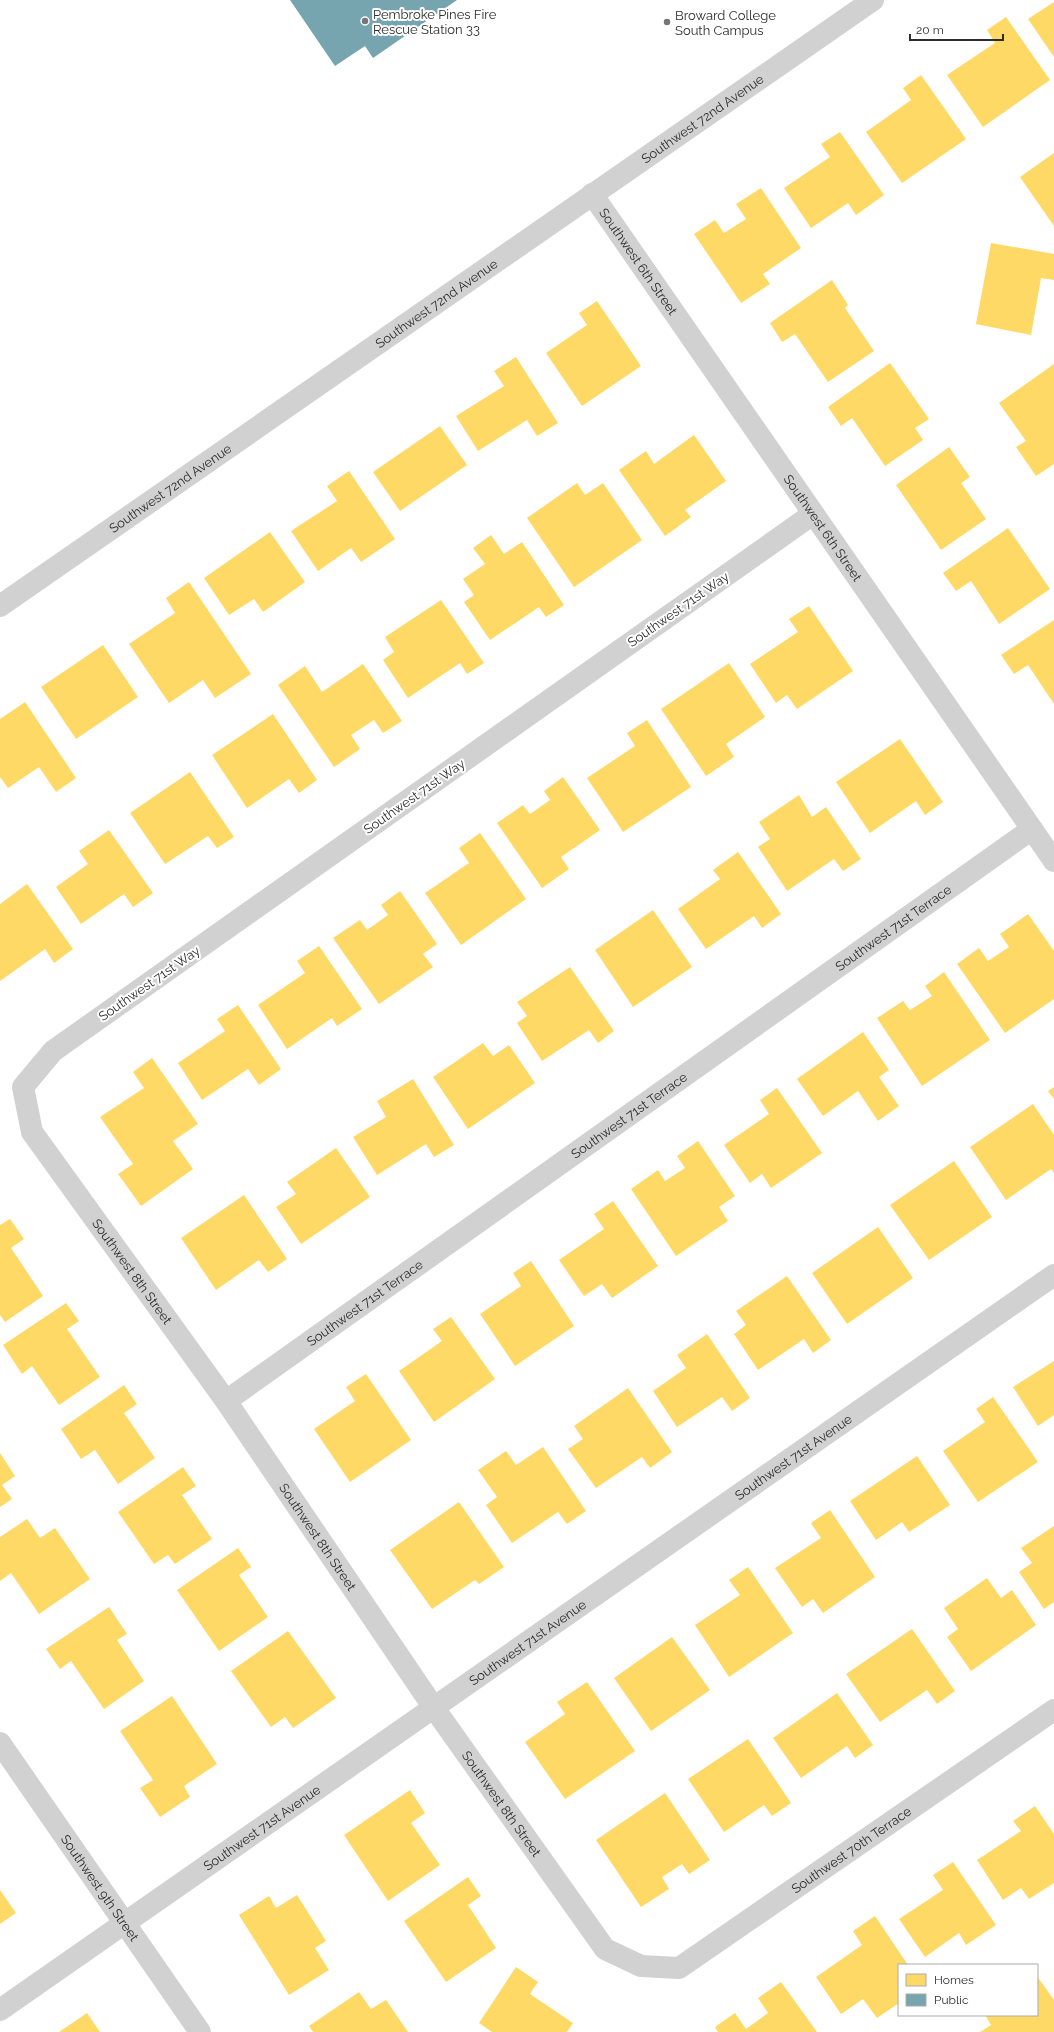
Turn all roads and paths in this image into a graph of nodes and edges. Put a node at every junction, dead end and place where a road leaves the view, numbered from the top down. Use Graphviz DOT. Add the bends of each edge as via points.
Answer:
graph roads {
  1 [pos="873,0"];
  2 [pos="592,194"];
  3 [pos="813,514"];
  4 [pos="0,606"];
  5 [pos="1032,829"];
  6 [pos="1054,861"];
  7 [pos="23,1087"];
  8 [pos="1054,1275"];
  9 [pos="226,1401"];
  10 [pos="434,1708"];
  11 [pos="1054,1710"];
  12 [pos="0,1743"];
  13 [pos="124,1924"];
  14 [pos="641,1966"];
  15 [pos="0,2010"];
  16 [pos="200,2032"];
  1 -- 2 [label="street, Southwest 72nd Avenue"];
  2 -- 3 [label="street, Southwest 6th Street"];
  2 -- 4 [label="street, Southwest 72nd Avenue"];
  3 -- 5 [label="street, Southwest 6th Street"];
  3 -- 7 [label="street, Southwest 71st Way" via="53,1051"];
  5 -- 6 [label="street, Southwest 6th Street"];
  5 -- 9 [label="street, Southwest 71st Terrace"];
  7 -- 9 [label="street, Southwest 8th Street" via="32,1132"];
  8 -- 10 [label="street, Southwest 71st Avenue"];
  9 -- 10 [label="street, Southwest 8th Street"];
  10 -- 13 [label="street, Southwest 71st Avenue"];
  10 -- 14 [label="street, Southwest 8th Street" via="605,1949"];
  11 -- 14 [label="street, Southwest 70th Terrace" via="679,1968"];
  12 -- 13 [label="street, Southwest 9th Street"];
  13 -- 15 [label="street, Southwest 71st Avenue"];
  13 -- 16 [label="street, Southwest 9th Street"];
}
